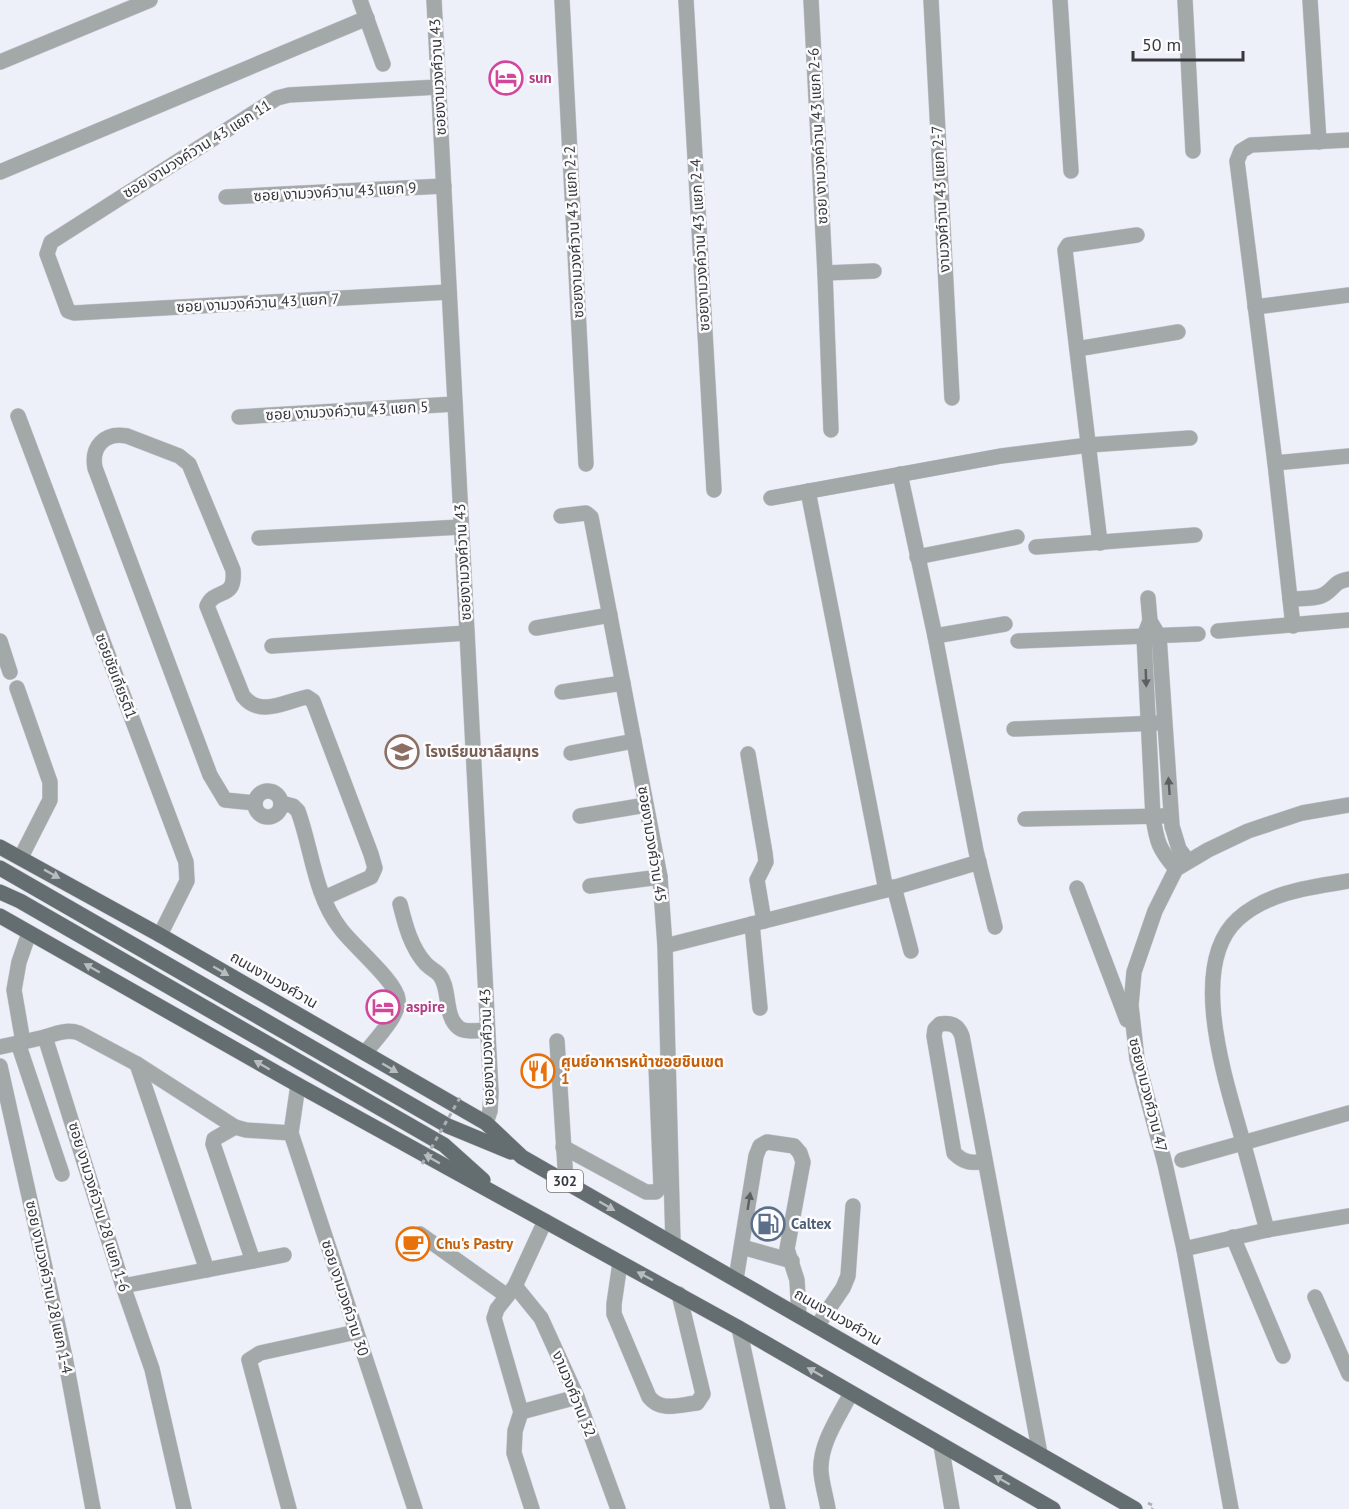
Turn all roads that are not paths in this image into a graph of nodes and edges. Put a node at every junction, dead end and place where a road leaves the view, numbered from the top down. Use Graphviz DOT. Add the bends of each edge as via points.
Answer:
graph roads {
  1 [pos="150,0"];
  2 [pos="360,0"];
  3 [pos="434,0"];
  4 [pos="562,0"];
  5 [pos="686,0"];
  6 [pos="811,0"];
  7 [pos="931,0"];
  8 [pos="1060,0"];
  9 [pos="1185,0"];
  10 [pos="1310,0"];
  11 [pos="367,18"];
  12 [pos="0,62"];
  13 [pos="383,64"];
  14 [pos="439,87"];
  15 [pos="1349,140"];
  16 [pos="1319,142"];
  17 [pos="1193,151"];
  18 [pos="1071,171"];
  19 [pos="0,172"];
  20 [pos="444,186"];
  21 [pos="226,197"];
  22 [pos="1137,235"];
  23 [pos="874,271"];
  24 [pos="825,273"];
  25 [pos="449,292"];
  26 [pos="1349,295"];
  27 [pos="1255,308"];
  28 [pos="68,311"];
  29 [pos="1178,332"];
  30 [pos="1077,349"];
  31 [pos="952,398"];
  32 [pos="455,404"];
  33 [pos="18,416"];
  34 [pos="239,417"];
  35 [pos="831,430"];
  36 [pos="1190,438"];
  37 [pos="1089,446"];
  38 [pos="1349,456"];
  39 [pos="1275,463"];
  40 [pos="586,464"];
  41 [pos="900,474"];
  42 [pos="714,490"];
  43 [pos="808,491"];
  44 [pos="771,498"];
  45 [pos="561,516"];
  46 [pos="461,527"];
  47 [pos="1195,535"];
  48 [pos="1017,537"];
  49 [pos="259,538"];
  50 [pos="1100,543"];
  51 [pos="1036,547"];
  52 [pos="917,557"];
  53 [pos="1349,579"];
  54 [pos="1148,598"];
  55 [pos="1290,599"];
  56 [pos="610,615"];
  57 [pos="1349,620"];
  58 [pos="1005,624"];
  59 [pos="1293,626"];
  60 [pos="536,628"];
  61 [pos="1218,631"];
  62 [pos="467,633"];
  63 [pos="1198,634"];
  64 [pos="935,636"];
  65 [pos="1151,636"];
  66 [pos="1018,641"];
  67 [pos="0,643"];
  68 [pos="272,646"];
  69 [pos="10,672"];
  70 [pos="623,683"];
  71 [pos="17,688"];
  72 [pos="562,692"];
  73 [pos="1164,723"];
  74 [pos="1148,724"];
  75 [pos="1014,729"];
  76 [pos="634,741"];
  77 [pos="572,753"];
  78 [pos="748,754"];
  79 [pos="646,805"];
  80 [pos="1349,805"];
  81 [pos="580,816"];
  82 [pos="1171,816"];
  83 [pos="1153,817"];
  84 [pos="1025,819"];
  85 [pos="0,847"];
  86 [pos="21,857"];
  87 [pos="979,862"];
  88 [pos="1182,865"];
  89 [pos="0,868"];
  90 [pos="660,877"];
  91 [pos="1349,881"];
  92 [pos="590,886"];
  93 [pos="1077,888"];
  94 [pos="890,889"];
  95 [pos="0,892"];
  96 [pos="324,898"];
  97 [pos="400,904"];
  98 [pos="0,916"];
  99 [pos="758,922"];
  100 [pos="995,927"];
  101 [pos="29,933"];
  102 [pos="160,935"];
  103 [pos="665,946"];
  104 [pos="911,951"];
  105 [pos="760,1008"];
  106 [pos="487,1030"];
  107 [pos="1132,1034"];
  108 [pos="45,1037"];
  109 [pos="557,1041"];
  110 [pos="21,1042"];
  111 [pos="0,1047"];
  112 [pos="365,1053"];
  113 [pos="137,1064"];
  114 [pos="656,1065"];
  115 [pos="0,1066"];
  116 [pos="298,1085"];
  117 [pos="1349,1113"];
  118 [pos="486,1123"];
  119 [pos="235,1127"];
  120 [pos="291,1133"];
  121 [pos="1243,1143"];
  122 [pos="563,1147"];
  123 [pos="522,1157"];
  124 [pos="1182,1160"];
  125 [pos="985,1162"];
  126 [pos="62,1174"];
  127 [pos="566,1182"];
  128 [pos="502,1198"];
  129 [pos="853,1206"];
  130 [pos="1349,1216"];
  131 [pos="545,1221"];
  132 [pos="1266,1230"];
  133 [pos="420,1234"];
  134 [pos="1233,1238"];
  135 [pos="673,1243"];
  136 [pos="742,1247"];
  137 [pos="1184,1249"];
  138 [pos="285,1255"];
  139 [pos="253,1261"];
  140 [pos="792,1261"];
  141 [pos="620,1263"];
  142 [pos="207,1270"];
  143 [pos="736,1279"];
  144 [pos="123,1286"];
  145 [pos="511,1291"];
  146 [pos="679,1294"];
  147 [pos="1315,1297"];
  148 [pos="799,1316"];
  149 [pos="817,1326"];
  150 [pos="739,1328"];
  151 [pos="356,1332"];
  152 [pos="1283,1356"];
  153 [pos="1349,1374"];
  154 [pos="851,1393"];
  155 [pos="577,1396"];
  156 [pos="521,1412"];
  157 [pos="941,1445"];
  158 [pos="1040,1454"];
  159 [pos="93,1509"];
  160 [pos="184,1509"];
  161 [pos="290,1509"];
  162 [pos="415,1509"];
  163 [pos="532,1509"];
  164 [pos="618,1509"];
  165 [pos="778,1509"];
  166 [pos="828,1509"];
  167 [pos="952,1509"];
  168 [pos="1053,1509"];
  169 [pos="1135,1509"];
  170 [pos="1231,1509"];
  1 -- 12 [label="street"];
  2 -- 11 [label="street"];
  3 -- 14 [label="street, ซอยงามวงศ์วาน 43"];
  4 -- 40 [label="street, ซอยงามวงศ์วาน 43 แยก 2-2"];
  5 -- 42 [label="street, ซอยงามวงค์วาน 43 แยก 2-4"];
  6 -- 24 [label="street, ซอย งามวงค์วาน 43 แยก 2-6"];
  7 -- 31 [label="street, งามวงศ์วาน 43 แยก 2-7"];
  8 -- 18 [label="street"];
  9 -- 17 [label="street"];
  10 -- 16 [label="street"];
  11 -- 13 [label="street"];
  11 -- 19 [label="street"];
  14 -- 20 [label="street, ซอยงามวงศ์วาน 43"];
  14 -- 28 [label="street, ซอย งามวงค์วาน 43 แยก 11" via="277,98 51,242 47,254"];
  15 -- 16 [label="street"];
  16 -- 27 [label="street" via="1251,146 1241,151 1237,161"];
  20 -- 21 [label="street, ซอย งามวงค์วาน 43 แยก 9"];
  20 -- 25 [label="street, ซอยงามวงศ์วาน 43"];
  22 -- 30 [label="street" via="1066,248"];
  23 -- 24 [label="street"];
  24 -- 35 [label="street, ซอย งามวงค์วาน 43 แยก 2-6"];
  25 -- 28 [label="street, ซอย งามวงค์วาน 43 แยก 7"];
  25 -- 32 [label="street, ซอยงามวงศ์วาน 43"];
  26 -- 27 [label="street"];
  27 -- 39 [label="street"];
  29 -- 30 [label="street"];
  30 -- 37 [label="street"];
  32 -- 34 [label="street, ซอย งามวงค์วาน 43 แยก 5"];
  32 -- 46 [label="street, ซอยงามวงศ์วาน 43"];
  33 -- 102 [label="street, ซอยชัยเกียรติ1" via="186,862 188,881"];
  36 -- 37 [label="street"];
  37 -- 41 [label="street" via="1001,456"];
  37 -- 50 [label="street"];
  38 -- 39 [label="street"];
  39 -- 55 [label="street"];
  41 -- 43 [label="street"];
  41 -- 52 [label="street"];
  43 -- 44 [label="street"];
  43 -- 94 [label="street"];
  45 -- 56 [label="street, ซอยงามวงศ์วาน 45" via="586,513 591,517"];
  46 -- 49 [label="street"];
  46 -- 62 [label="street, ซอยงามวงศ์วาน 43"];
  47 -- 50 [label="street"];
  48 -- 52 [label="street"];
  50 -- 51 [label="street"];
  52 -- 64 [label="street"];
  53 -- 55 [label="street" via="1320,596"];
  54 -- 65 [label="street"];
  55 -- 59 [label="street"];
  56 -- 60 [label="street"];
  56 -- 70 [label="street, ซอยงามวงศ์วาน 45"];
  57 -- 59 [label="street"];
  58 -- 64 [label="street"];
  59 -- 61 [label="street"];
  62 -- 68 [label="street"];
  62 -- 106 [label="street, ซอยงามวงศ์วาน 43"];
  63 -- 65 [label="street"];
  64 -- 87 [label="street"];
  65 -- 66 [label="street"];
  65 -- 73 [label="street"];
  65 -- 74 [label="street, one-way"];
  67 -- 69 [label="street"];
  70 -- 72 [label="street"];
  70 -- 76 [label="street, ซอยงามวงศ์วาน 45"];
  71 -- 86 [label="street" via="50,782 50,800"];
  73 -- 74 [label="street"];
  82 -- 73 [label="street, one-way"];
  74 -- 75 [label="street"];
  74 -- 83 [label="street"];
  76 -- 77 [label="street"];
  76 -- 79 [label="street, ซอยงามวงศ์วาน 45"];
  78 -- 99 [label="street" via="766,862 757,880"];
  79 -- 81 [label="street"];
  79 -- 90 [label="street, ซอยงามวงศ์วาน 45"];
  80 -- 88 [label="street" via="1302,813 1248,831"];
  82 -- 83 [label="street"];
  82 -- 88 [label="street"];
  83 -- 84 [label="street"];
  83 -- 88 [label="street" via="1161,852"];
  85 -- 86 [label="main road, ถนนงามวงศ์วาน / 302"];
  86 -- 102 [label="main road, ถนนงามวงศ์วาน / 302, one-way"];
  87 -- 94 [label="street"];
  87 -- 100 [label="street"];
  88 -- 107 [label="street, ซอยงามวงศ์วาน 47" via="1155,911 1134,972"];
  89 -- 123 [label="main road, ถนนงามวงศ์วาน / 302" via="448,1126"];
  90 -- 92 [label="street"];
  90 -- 103 [label="street, ซอยงามวงศ์วาน 45"];
  91 -- 121 [label="street" via="1300,889 1260,903 1237,920 1219,946 1213,1016 1224,1078"];
  93 -- 107 [label="street"];
  94 -- 99 [label="street"];
  94 -- 104 [label="street"];
  95 -- 128 [label="main road" via="444,1145"];
  96 -- 96 [label="street" via="371,878 375,868 313,701 307,697 263,708 252,705 243,696 207,606 233,586 233,570 189,464 179,456 123,435 103,440 94,454 94,468 210,775 229,802 255,803 258,812 269,817 278,813 281,803 298,811"];
  96 -- 112 [label="street" via="339,928 397,994 398,1008"];
  97 -- 106 [label="street" via="415,947 444,984 452,1019 466,1030"];
  98 -- 101 [label="main road"];
  99 -- 103 [label="street"];
  99 -- 105 [label="street"];
  101 -- 110 [label="street" via="14,990"];
  116 -- 101 [label="main road, one-way"];
  102 -- 112 [label="main road, ถนนงามวงศ์วาน / 302, one-way"];
  103 -- 135 [label="street, ซอยงามวงศ์วาน 45"];
  106 -- 118 [label="street, ซอยงามวงศ์วาน 43" via="490,1111"];
  107 -- 137 [label="street, ซอยงามวงศ์วาน 47"];
  108 -- 110 [label="street"];
  108 -- 113 [label="street" via="70,1030"];
  108 -- 144 [label="street, ซอย งามวงค์วาน 28 แยก 1-6"];
  109 -- 122 [label="street"];
  110 -- 111 [label="street"];
  110 -- 126 [label="street"];
  112 -- 118 [label="main road, ถนนงามวงศ์วาน / 302, one-way"];
  113 -- 119 [label="street"];
  113 -- 142 [label="street"];
  114 -- 122 [label="street" via="661,1186 656,1192 646,1192"];
  115 -- 159 [label="street, ซอย งามวงค์วาน 28 แยก 1-4" via="65,1357"];
  116 -- 120 [label="street, ซอย งามวงค์วาน 30"];
  128 -- 116 [label="main road, one-way"];
  117 -- 121 [label="street"];
  118 -- 123 [label="main road, ถนนงามวงศ์วาน / 302"];
  119 -- 120 [label="street"];
  119 -- 139 [label="street" via="214,1139 213,1144"];
  120 -- 151 [label="street, ซอย งามวงค์วาน 30"];
  121 -- 124 [label="street"];
  121 -- 132 [label="street"];
  122 -- 127 [label="street"];
  123 -- 127 [label="main road, ถนนงามวงศ์วาน / 302"];
  125 -- 125 [label="street" via="962,1036 953,1024 940,1024 934,1036 954,1153 961,1161"];
  125 -- 158 [label="street"];
  127 -- 135 [label="main road, ถนนงามวงศ์วาน / 302, one-way"];
  128 -- 131 [label="main road"];
  129 -- 149 [label="street" via="848,1276"];
  130 -- 132 [label="street"];
  131 -- 141 [label="main road"];
  131 -- 145 [label="street"];
  132 -- 134 [label="street"];
  133 -- 145 [label="street, งามวงศ์วาน 32"];
  134 -- 137 [label="street"];
  134 -- 152 [label="street"];
  135 -- 143 [label="main road, ถนนงามวงศ์วาน / 302"];
  136 -- 140 [label="street"];
  136 -- 140 [label="street, one-way" via="760,1146 767,1142 794,1146 803,1162 787,1249"];
  136 -- 143 [label="street"];
  137 -- 170 [label="street, ซอยงามวงศ์วาน 47"];
  138 -- 139 [label="street"];
  139 -- 142 [label="street"];
  140 -- 148 [label="street"];
  146 -- 141 [label="main road, one-way"];
  141 -- 146 [label="street" via="614,1314 649,1397 660,1407 697,1403 703,1394"];
  142 -- 144 [label="street"];
  143 -- 148 [label="main road, ถนนงามวงศ์วาน / 302"];
  144 -- 160 [label="street, ซอย งามวงค์วาน 28 แยก 1-6" via="152,1369"];
  145 -- 155 [label="street, งามวงศ์วาน 32" via="541,1318"];
  145 -- 156 [label="street" via="494,1318"];
  146 -- 150 [label="main road"];
  147 -- 153 [label="street"];
  148 -- 149 [label="main road, ถนนงามวงศ์วาน / 302"];
  149 -- 158 [label="main road, ถนนงามวงศ์วาน / 302"];
  154 -- 150 [label="main road, one-way"];
  150 -- 165 [label="street"];
  151 -- 161 [label="street" via="260,1353 249,1359"];
  151 -- 162 [label="street, ซอย งามวงค์วาน 30"];
  154 -- 157 [label="main road"];
  154 -- 166 [label="street" via="821,1459"];
  155 -- 156 [label="street"];
  155 -- 164 [label="street, งามวงศ์วาน 32"];
  156 -- 163 [label="street" via="513,1453"];
  157 -- 167 [label="street"];
  168 -- 157 [label="main road, one-way"];
  158 -- 169 [label="main road, ถนนงามวงศ์วาน / 302"];
}
